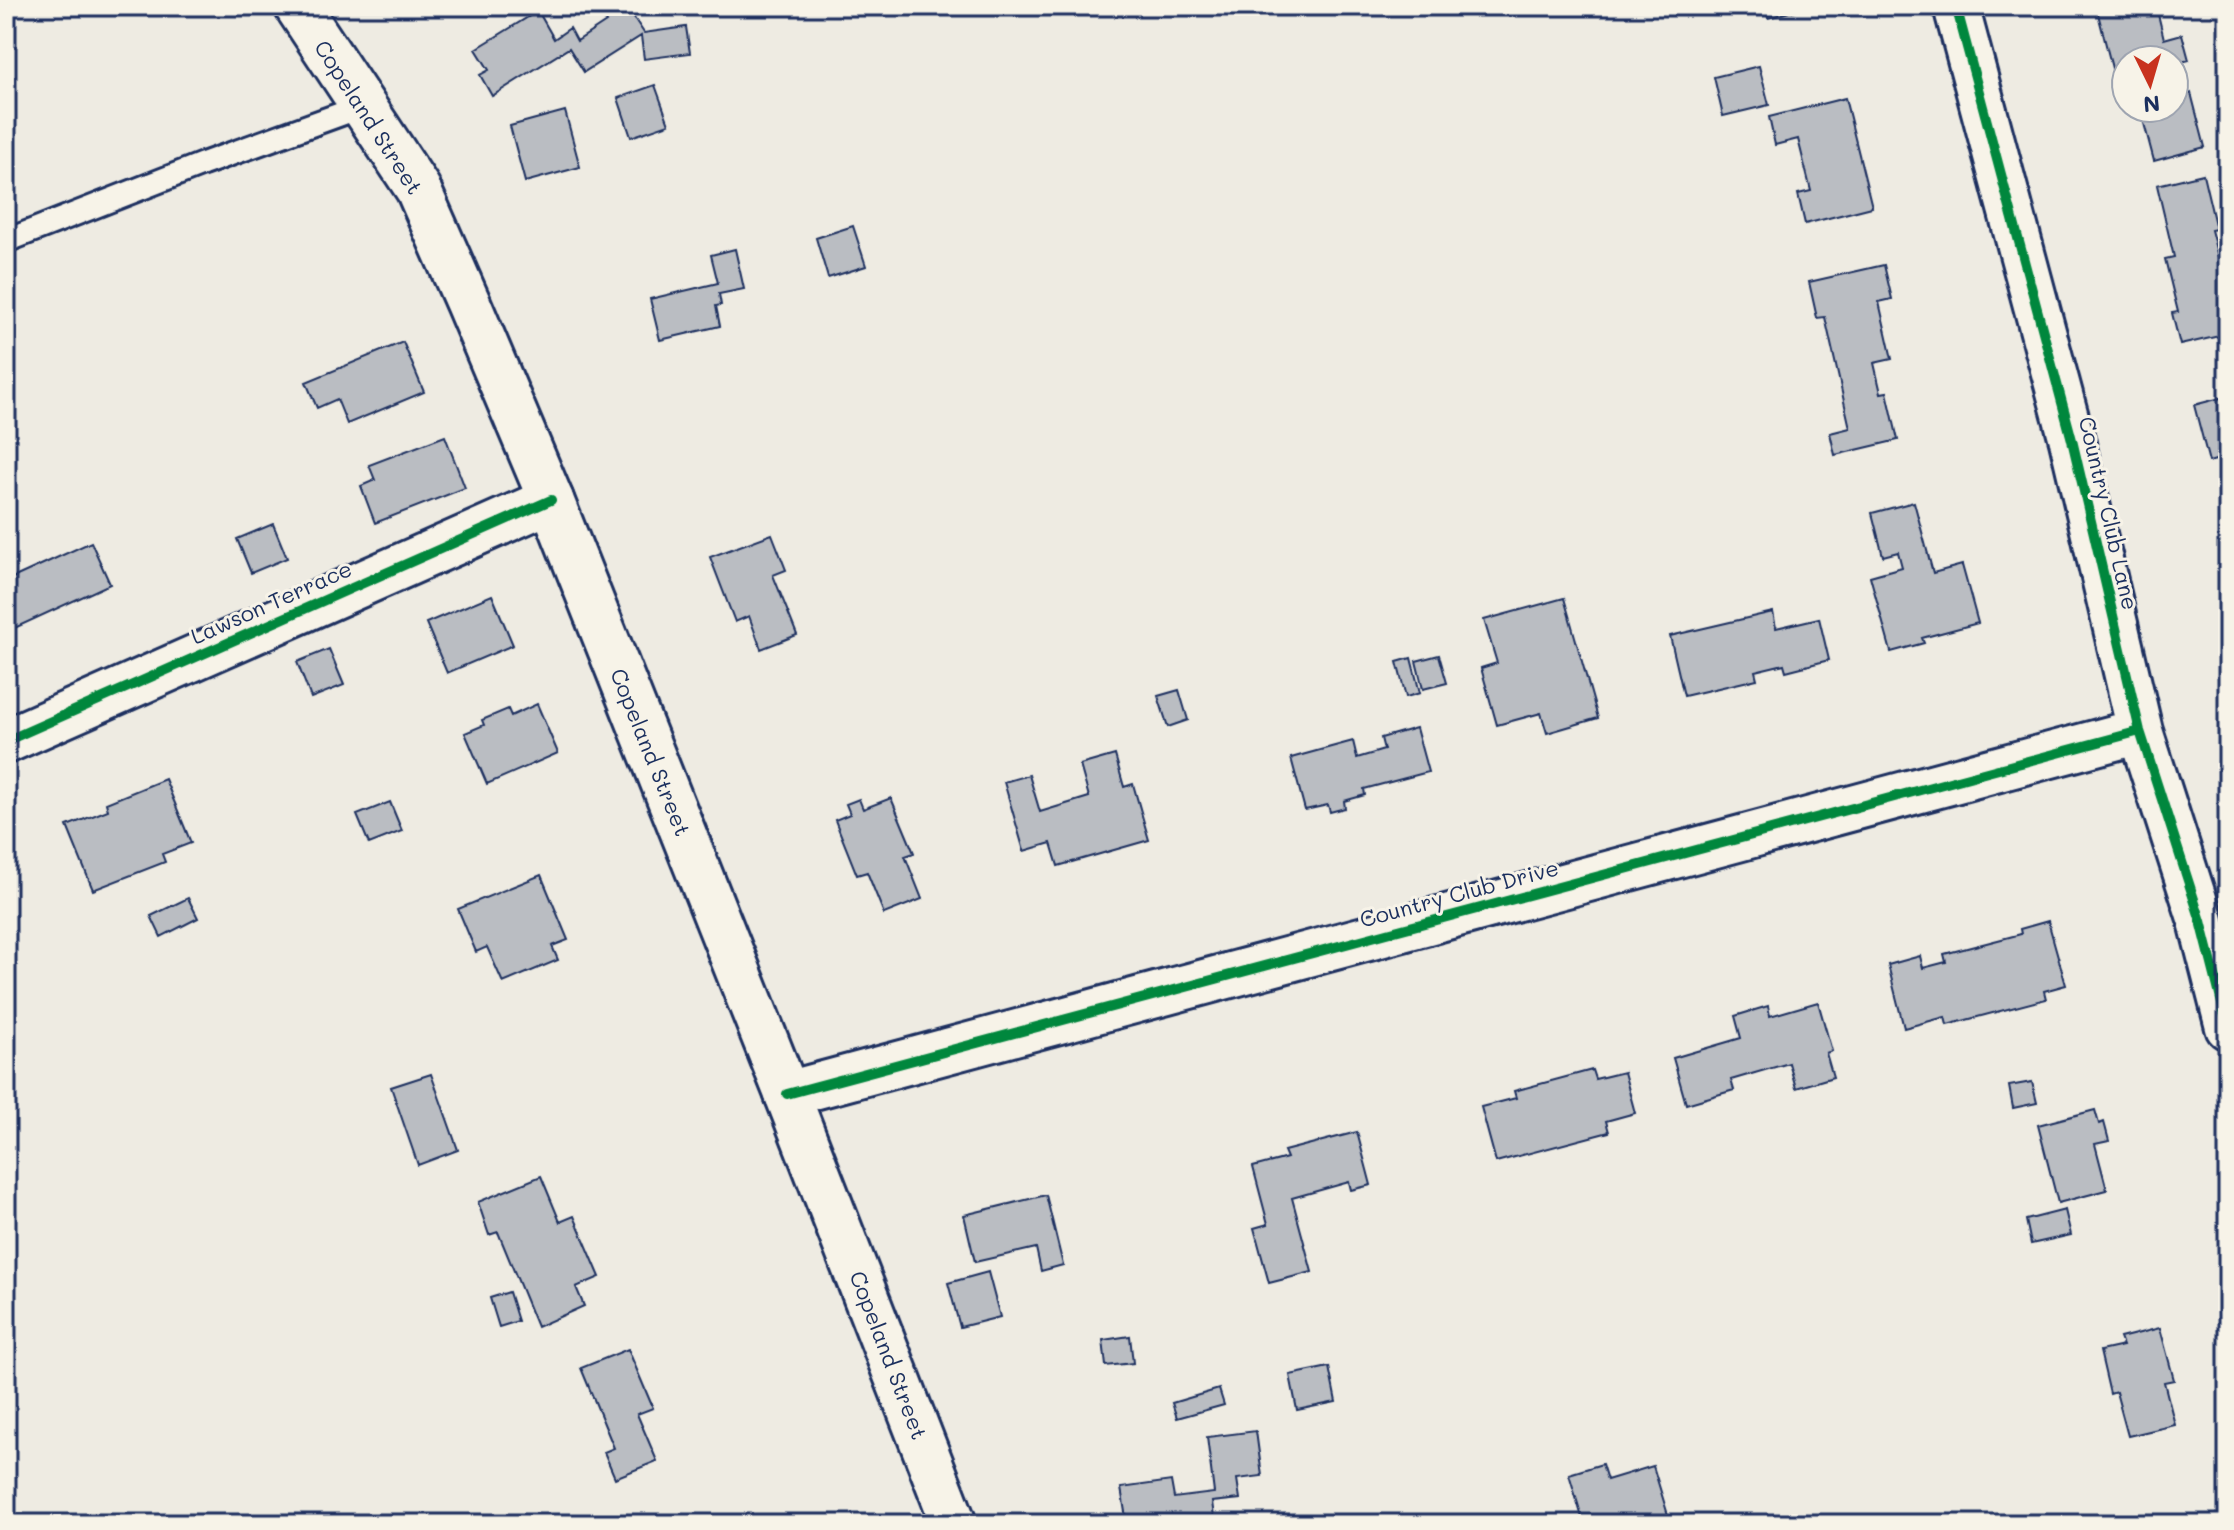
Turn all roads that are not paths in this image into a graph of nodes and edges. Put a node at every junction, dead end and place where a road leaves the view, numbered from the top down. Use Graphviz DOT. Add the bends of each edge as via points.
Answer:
graph roads {
  1 [pos="297,6"];
  2 [pos="1956,6"];
  3 [pos="363,106"];
  4 [pos="6,241"];
  5 [pos="551,500"];
  6 [pos="2140,731"];
  7 [pos="6,741"];
  8 [pos="2228,1027"];
  9 [pos="787,1094"];
  10 [pos="954,1524"];
  1 -- 3 [label="street, Copeland Street"];
  2 -- 6 [label="street, Country Club Lane" via="2072,440"];
  3 -- 4 [label="lane"];
  3 -- 5 [label="street, Copeland Street" via="418,189"];
  5 -- 7 [label="street, Lawson Terrace"];
  5 -- 9 [label="street, Copeland Street"];
  6 -- 8 [label="street, Country Club Lane" via="2201,921"];
  6 -- 9 [label="street, Country Club Drive"];
  9 -- 10 [label="street, Copeland Street"];
}
